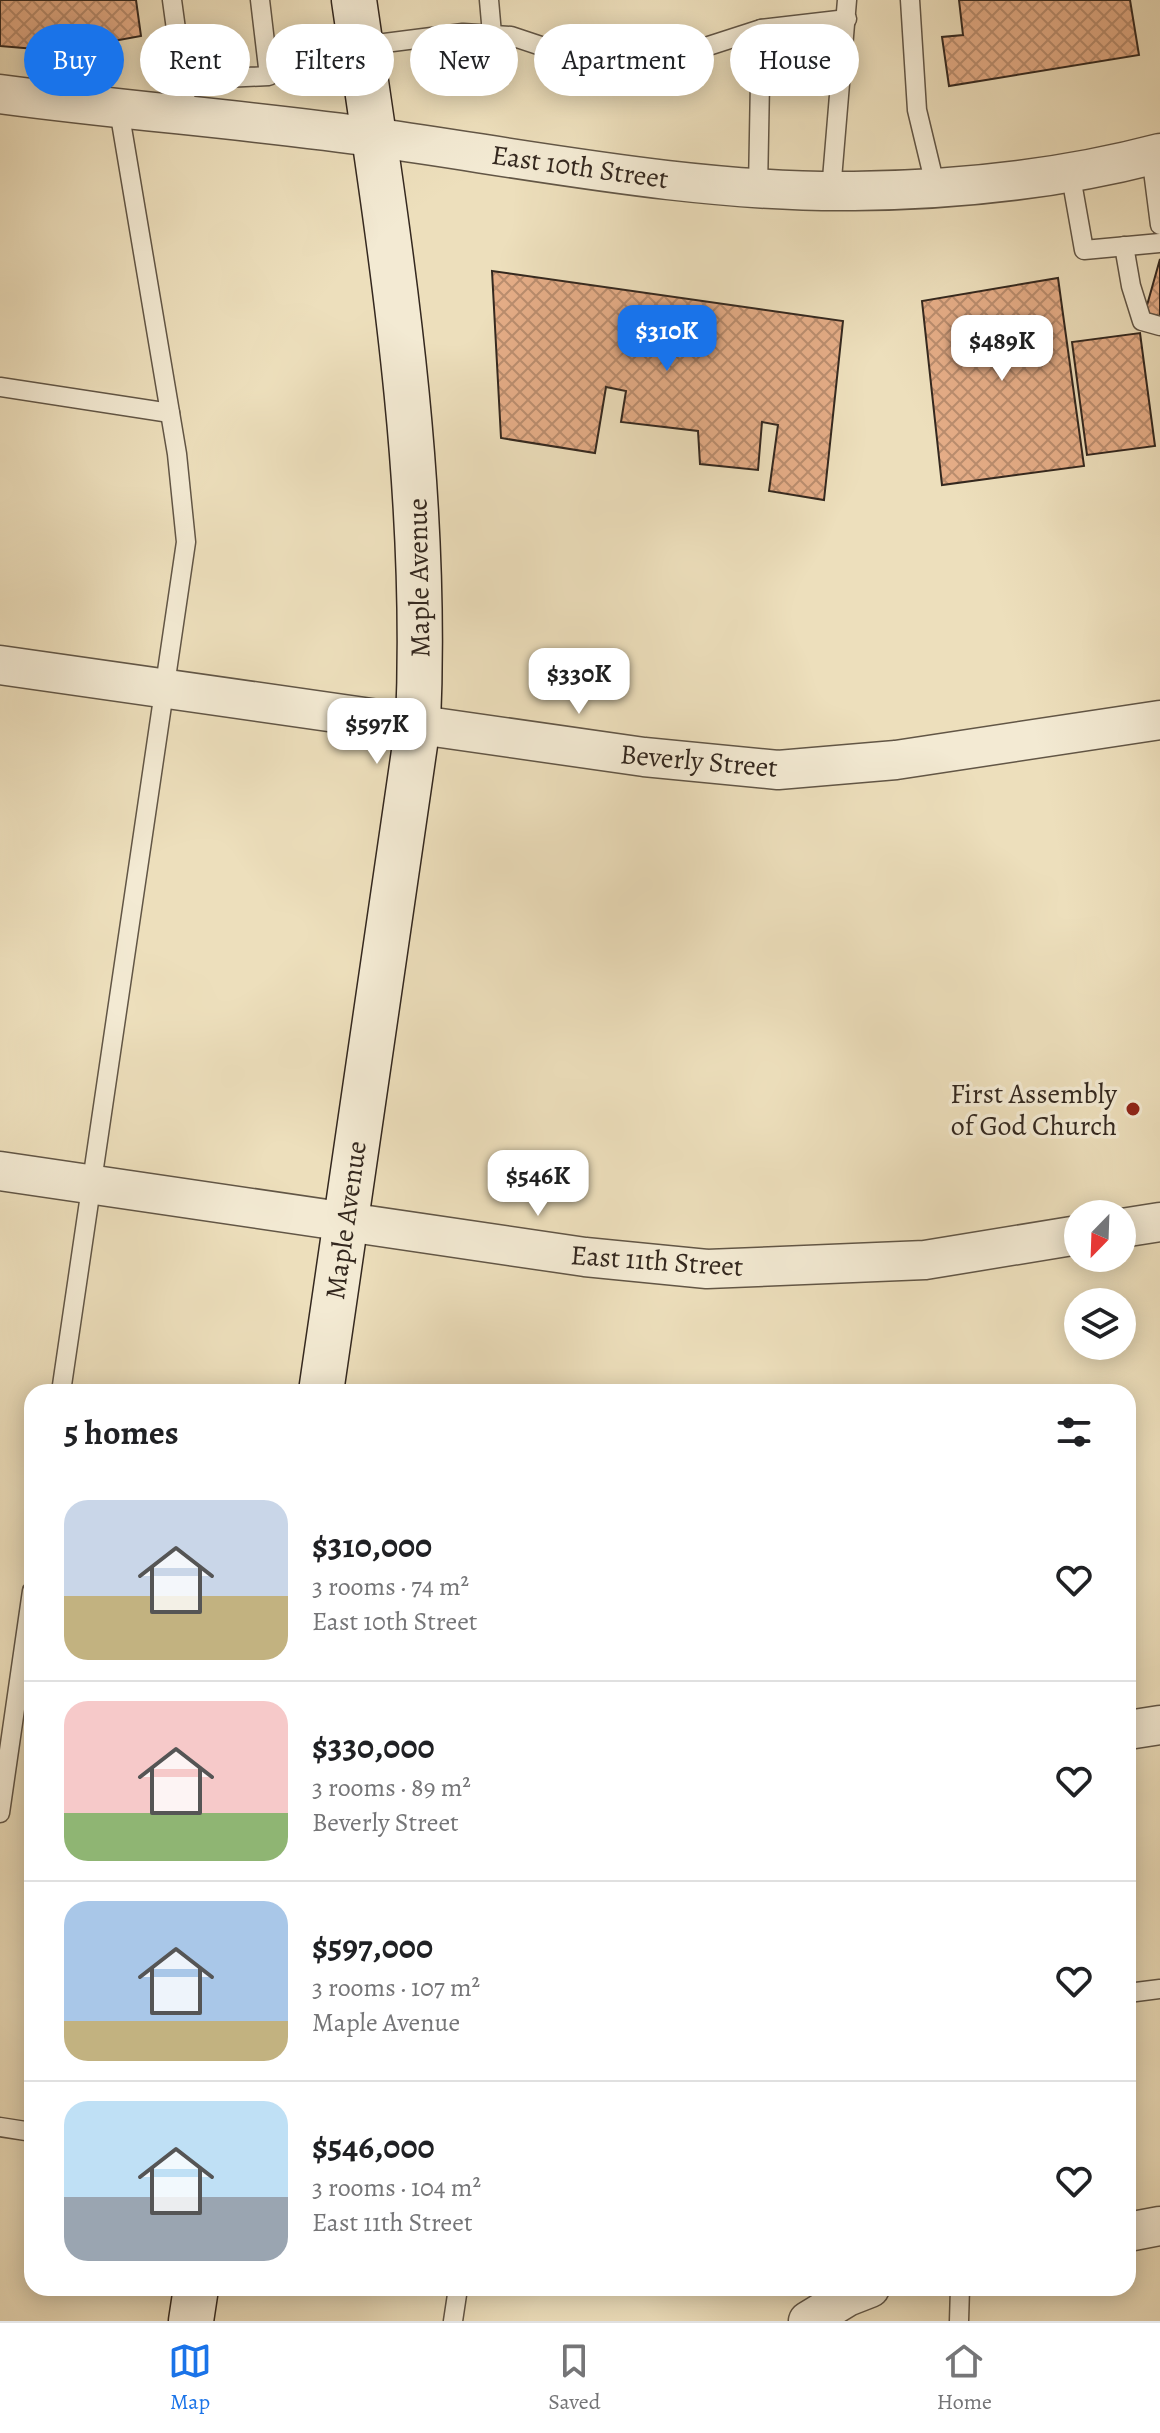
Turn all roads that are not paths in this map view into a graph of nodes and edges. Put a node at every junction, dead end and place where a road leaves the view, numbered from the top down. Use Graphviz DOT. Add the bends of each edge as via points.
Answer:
graph roads {
  1 [pos="172,0"];
  2 [pos="260,0"];
  3 [pos="354,0"];
  4 [pos="489,0"];
  5 [pos="910,0"];
  6 [pos="847,9"];
  7 [pos="175,24"];
  8 [pos="358,24"];
  9 [pos="491,24"];
  10 [pos="782,24"];
  11 [pos="518,38"];
  12 [pos="730,39"];
  13 [pos="250,77"];
  14 [pos="0,94"];
  15 [pos="185,96"];
  16 [pos="368,96"];
  17 [pos="760,96"];
  18 [pos="119,110"];
  19 [pos="188,117"];
  20 [pos="374,138"];
  21 [pos="1155,154"];
  22 [pos="1070,171"];
  23 [pos="758,188"];
  24 [pos="936,189"];
  25 [pos="831,191"];
  26 [pos="1160,225"];
  27 [pos="1160,243"];
  28 [pos="1124,246"];
  29 [pos="1131,286"];
  30 [pos="1152,288"];
  31 [pos="1160,326"];
  32 [pos="0,387"];
  33 [pos="170,413"];
  34 [pos="0,665"];
  35 [pos="165,689"];
  36 [pos="1160,720"];
  37 [pos="418,724"];
  38 [pos="0,1171"];
  39 [pos="91,1185"];
  40 [pos="344,1221"];
  41 [pos="1160,1222"];
  42 [pos="1136,1226"];
  43 [pos="1064,1237"];
  44 [pos="62,1384"];
  45 [pos="322,1384"];
  46 [pos="24,1646"];
  47 [pos="1160,1725"];
  48 [pos="1136,1729"];
  49 [pos="0,1813"];
  50 [pos="1160,1989"];
  51 [pos="1136,1992"];
  52 [pos="0,2127"];
  53 [pos="24,2131"];
  54 [pos="1160,2226"];
  55 [pos="1136,2230"];
  56 [pos="195,2296"];
  57 [pos="457,2296"];
  58 [pos="850,2296"];
  59 [pos="960,2296"];
  60 [pos="191,2321"];
  61 [pos="453,2321"];
  62 [pos="808,2321"];
  63 [pos="959,2321"];
  1 -- 7 [label="lane"];
  2 -- 13 [label="lane" via="269,76"];
  3 -- 8 [label="street, Maple Avenue"];
  4 -- 9 [label="lane"];
  5 -- 24 [label="lane" via="917,110"];
  6 -- 10 [label="lane"];
  6 -- 25 [label="lane"];
  11 -- 12 [label="lane" via="574,57 696,50"];
  14 -- 18 [label="street, East 10th Street"];
  15 -- 19 [label="lane"];
  16 -- 20 [label="street, Maple Avenue"];
  17 -- 23 [label="lane"];
  18 -- 19 [label="street, East 10th Street"];
  18 -- 33 [label="lane"];
  19 -- 20 [label="street, East 10th Street"];
  20 -- 23 [label="street, East 10th Street"];
  20 -- 37 [label="street, Maple Avenue" via="408,393 419,531"];
  21 -- 22 [label="street, East 10th Street"];
  21 -- 26 [label="lane"];
  22 -- 24 [label="street, East 10th Street"];
  22 -- 28 [label="lane" via="1084,250"];
  23 -- 25 [label="street, East 10th Street"];
  24 -- 25 [label="street, East 10th Street"];
  27 -- 28 [label="lane"];
  28 -- 29 [label="lane"];
  29 -- 30 [label="lane"];
  29 -- 31 [label="lane" via="1142,321"];
  32 -- 33 [label="lane"];
  33 -- 35 [label="lane" via="186,542"];
  34 -- 35 [label="street, Beverly Street"];
  35 -- 37 [label="street, Beverly Street"];
  35 -- 39 [label="lane"];
  36 -- 37 [label="street, Beverly Street" via="896,760 778,770 644,757"];
  37 -- 40 [label="street, Maple Avenue"];
  38 -- 39 [label="street, East 11th Street"];
  39 -- 40 [label="street, East 11th Street"];
  39 -- 44 [label="lane"];
  40 -- 43 [label="street, East 11th Street" via="585,1257 707,1269 925,1260"];
  40 -- 45 [label="street, Maple Avenue"];
  41 -- 42 [label="street"];
  46 -- 49 [label="lane"];
  47 -- 48 [label="street"];
  50 -- 51 [label="lane"];
  52 -- 53 [label="lane"];
  54 -- 55 [label="street"];
  56 -- 60 [label="street"];
  57 -- 61 [label="lane"];
  58 -- 62 [label="street"];
  59 -- 63 [label="lane"];
}
